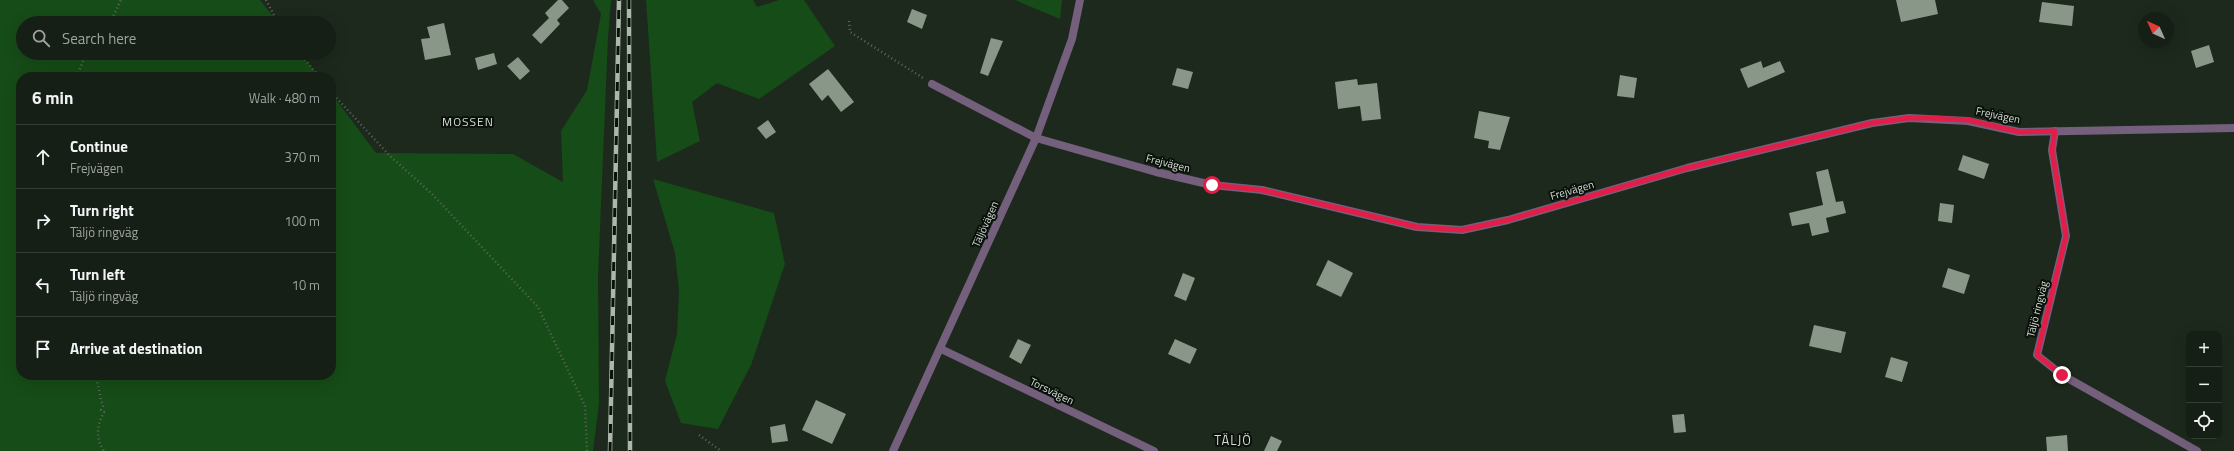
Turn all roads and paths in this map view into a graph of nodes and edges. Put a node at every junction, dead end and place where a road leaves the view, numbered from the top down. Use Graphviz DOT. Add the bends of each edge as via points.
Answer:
graph roads {
  1 [pos="121,0"];
  2 [pos="266,0"];
  3 [pos="1080,0"];
  4 [pos="113,16"];
  5 [pos="274,16"];
  6 [pos="848,21"];
  7 [pos="84,60"];
  8 [pos="306,60"];
  9 [pos="78,72"];
  10 [pos="315,72"];
  11 [pos="932,84"];
  12 [pos="336,97"];
  13 [pos="2234,128"];
  14 [pos="2055,131"];
  15 [pos="1036,138"];
  16 [pos="941,349"];
  17 [pos="96,380"];
  18 [pos="699,434"];
  19 [pos="104,451"];
  20 [pos="587,451"];
  21 [pos="722,451"];
  22 [pos="893,451"];
  23 [pos="1154,451"];
  24 [pos="2198,451"];
  1 -- 4 [label="path"];
  2 -- 5 [label="path"];
  3 -- 15 [label="street, Täljövägen" via="1072,39"];
  6 -- 11 [label="path" via="850,32"];
  7 -- 9 [label="path"];
  8 -- 10 [label="path"];
  11 -- 15 [label="street, Frejvägen"];
  12 -- 20 [label="path" via="390,156 431,193 538,307 585,406"];
  13 -- 14 [label="street, Frejvägen"];
  14 -- 15 [label="street, Frejvägen" via="2019,132 1968,120 1928,118 1872,123 1687,168 1508,220 1462,230 1417,227 1262,190 1212,185"];
  14 -- 24 [label="street, Täljö ringväg" via="2052,150 2066,236 2037,355 2062,375"];
  15 -- 16 [label="street, Täljövägen"];
  16 -- 22 [label="street, Täljövägen"];
  16 -- 23 [label="street, Torsvägen"];
  17 -- 19 [label="path" via="103,406 101,410 104,412 99,419 98,439"];
  18 -- 21 [label="path"];
}
